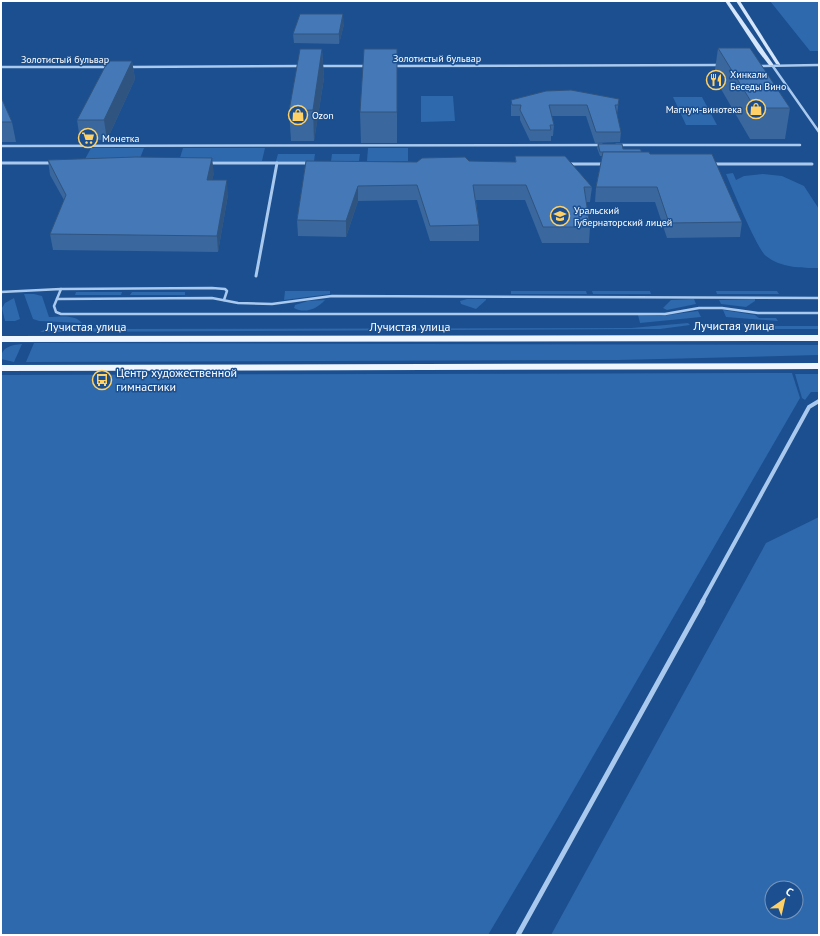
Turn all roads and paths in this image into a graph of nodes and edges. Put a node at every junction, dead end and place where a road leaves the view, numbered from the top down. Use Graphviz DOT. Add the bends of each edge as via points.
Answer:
graph roads {
  1 [pos="727,1"];
  2 [pos="738,1"];
  3 [pos="706,65"];
  4 [pos="722,65"];
  5 [pos="755,65"];
  6 [pos="772,65"];
  7 [pos="779,65"];
  8 [pos="819,65"];
  9 [pos="128,66"];
  10 [pos="302,66"];
  11 [pos="317,66"];
  12 [pos="373,66"];
  13 [pos="388,66"];
  14 [pos="727,66"];
  15 [pos="1,67"];
  16 [pos="112,67"];
  17 [pos="781,76"];
  18 [pos="819,132"];
  19 [pos="800,145"];
  20 [pos="1,146"];
  21 [pos="1,163"];
  22 [pos="56,163"];
  23 [pos="206,163"];
  24 [pos="277,163"];
  25 [pos="317,163"];
  26 [pos="564,164"];
  27 [pos="612,164"];
  28 [pos="708,164"];
  29 [pos="812,164"];
  30 [pos="256,276"];
  31 [pos="61,289"];
  32 [pos="1,292"];
  33 [pos="819,298"];
  34 [pos="58,299"];
  35 [pos="224,300"];
  36 [pos="819,313"];
  37 [pos="819,338"];
  38 [pos="1,339"];
  39 [pos="819,366"];
  40 [pos="1,368"];
  41 [pos="819,401"];
  42 [pos="518,935"];
  1 -- 6 [label="street"];
  2 -- 7 [label="street"];
  3 -- 4 [label="street, Золотистый бульвар"];
  3 -- 13 [label="street, Золотистый бульвар"];
  3 -- 14 [label="street, Золотистый бульвар"];
  5 -- 6 [label="street"];
  6 -- 7 [label="street"];
  6 -- 17 [label="street"];
  7 -- 8 [label="street"];
  7 -- 17 [label="street"];
  9 -- 10 [label="street"];
  11 -- 12 [label="street"];
  15 -- 16 [label="street, Золотистый бульвар"];
  17 -- 18 [label="street"];
  19 -- 20 [label="street"];
  21 -- 22 [label="street"];
  23 -- 24 [label="street"];
  24 -- 25 [label="street"];
  24 -- 30 [label="street"];
  26 -- 27 [label="street"];
  28 -- 29 [label="street"];
  31 -- 32 [label="lane"];
  31 -- 34 [label="lane"];
  31 -- 35 [label="lane" via="212,288 227,291"];
  33 -- 35 [label="lane" via="332,296 272,304"];
  34 -- 35 [label="lane"];
  34 -- 36 [label="lane" via="54,306 56,312 61,314 665,314 699,308 758,313"];
  37 -- 38 [label="main road, Лучистая улица"];
  39 -- 40 [label="main road"];
  41 -- 42 [label="street" via="809,407"];
}
